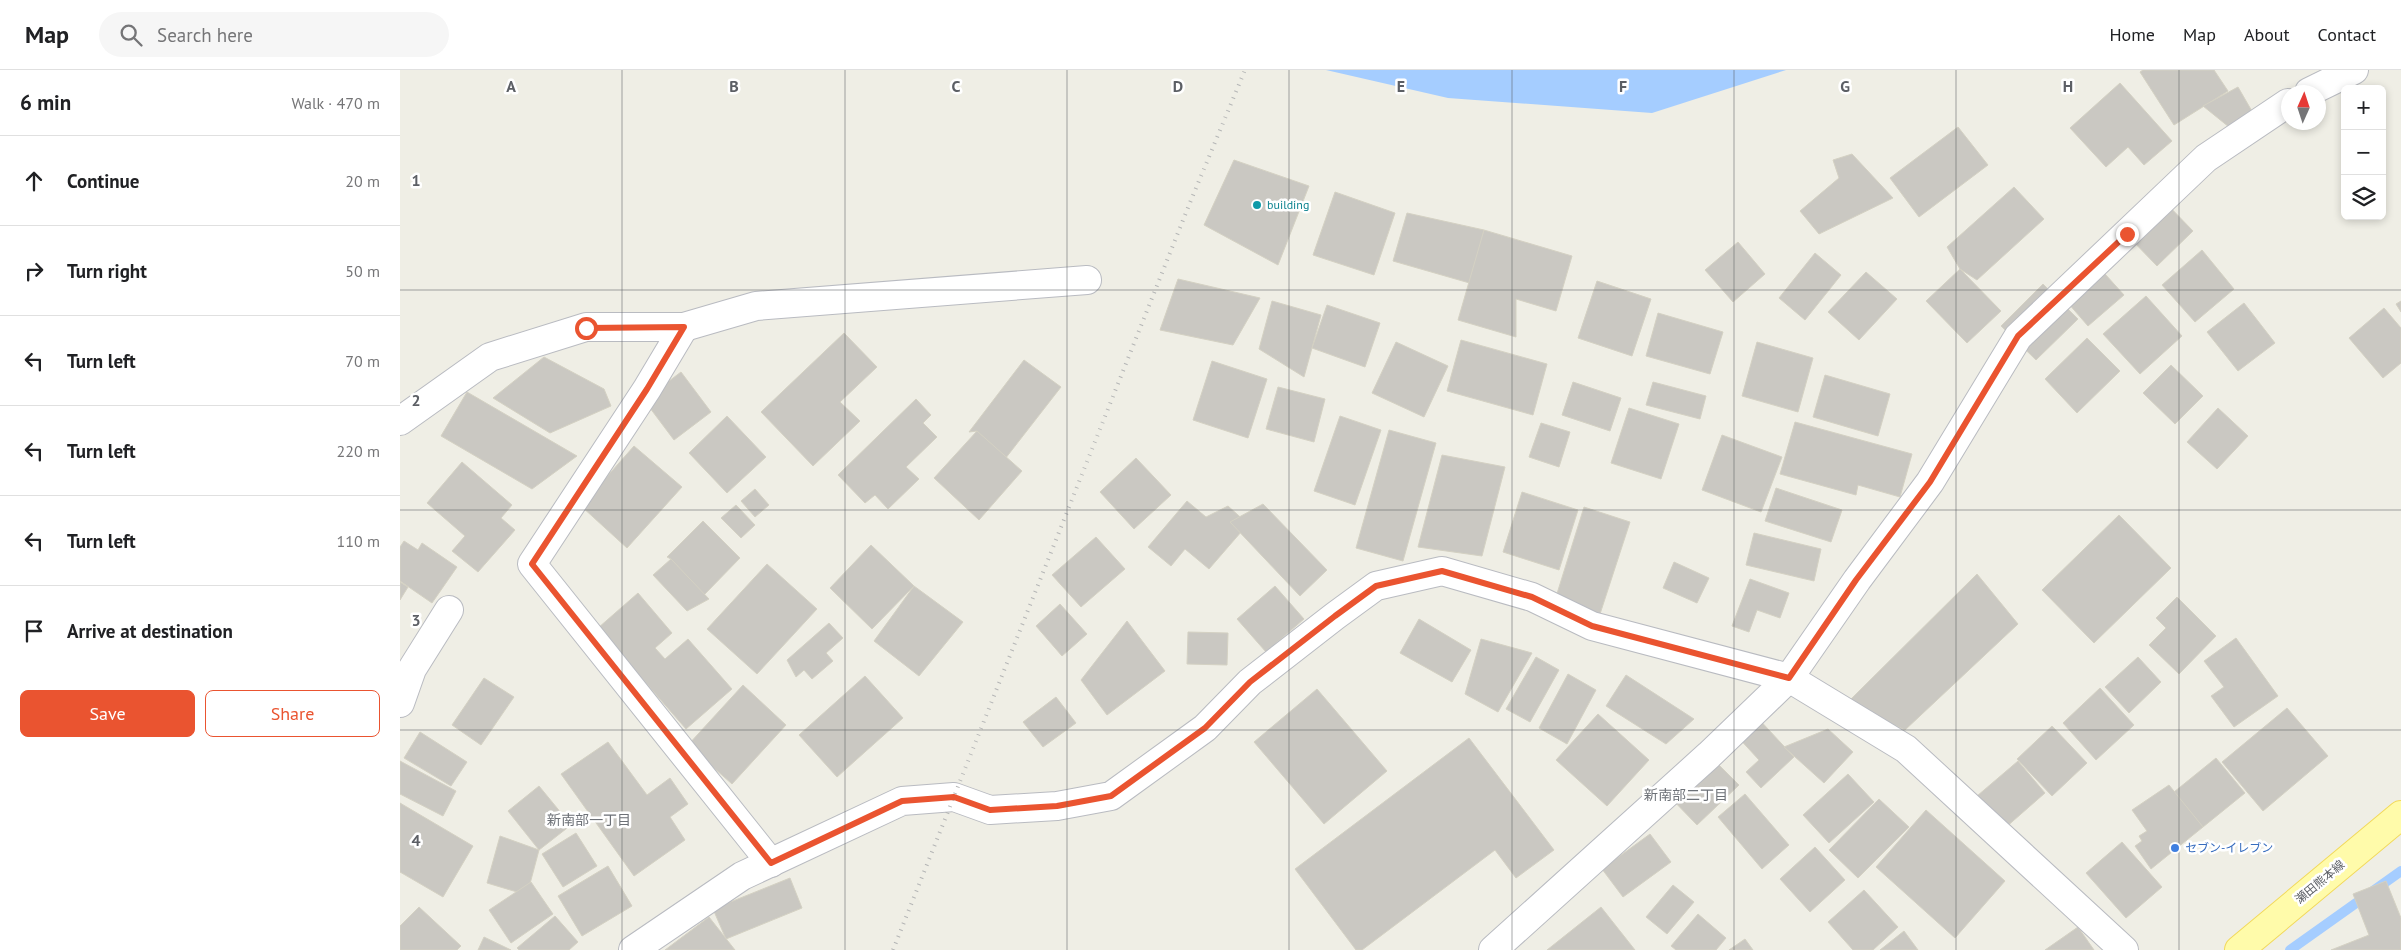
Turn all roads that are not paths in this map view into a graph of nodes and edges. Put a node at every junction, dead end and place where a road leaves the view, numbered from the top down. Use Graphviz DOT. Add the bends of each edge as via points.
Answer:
graph roads {
  1 [pos="2354,70"];
  2 [pos="2323,85"];
  3 [pos="2281,108"];
  4 [pos="1087,280"];
  5 [pos="684,327"];
  6 [pos="400,421"];
  7 [pos="449,610"];
  8 [pos="1789,678"];
  9 [pos="400,703"];
  10 [pos="2401,815"];
  11 [pos="771,863"];
  12 [pos="633,950"];
  13 [pos="1493,950"];
  14 [pos="2124,950"];
  15 [pos="2239,950"];
  1 -- 2 [label="street"];
  3 -- 8 [label="street" via="2206,158 2018,336 1930,482 1856,580"];
  4 -- 5 [label="street" via="756,306"];
  5 -- 6 [label="street" via="586,328 490,357"];
  5 -- 11 [label="street" via="532,564"];
  7 -- 9 [label="street" via="412,669"];
  8 -- 11 [label="street" via="1592,626 1532,597 1442,571 1376,586 1250,682 1205,728 1111,796 1057,806 990,810 954,797 902,801"];
  8 -- 13 [label="street" via="1709,756"];
  8 -- 14 [label="street" via="1906,749"];
  10 -- 15 [label="main road, 瀬田熊本線"];
  11 -- 12 [label="street" via="742,876"];
}
